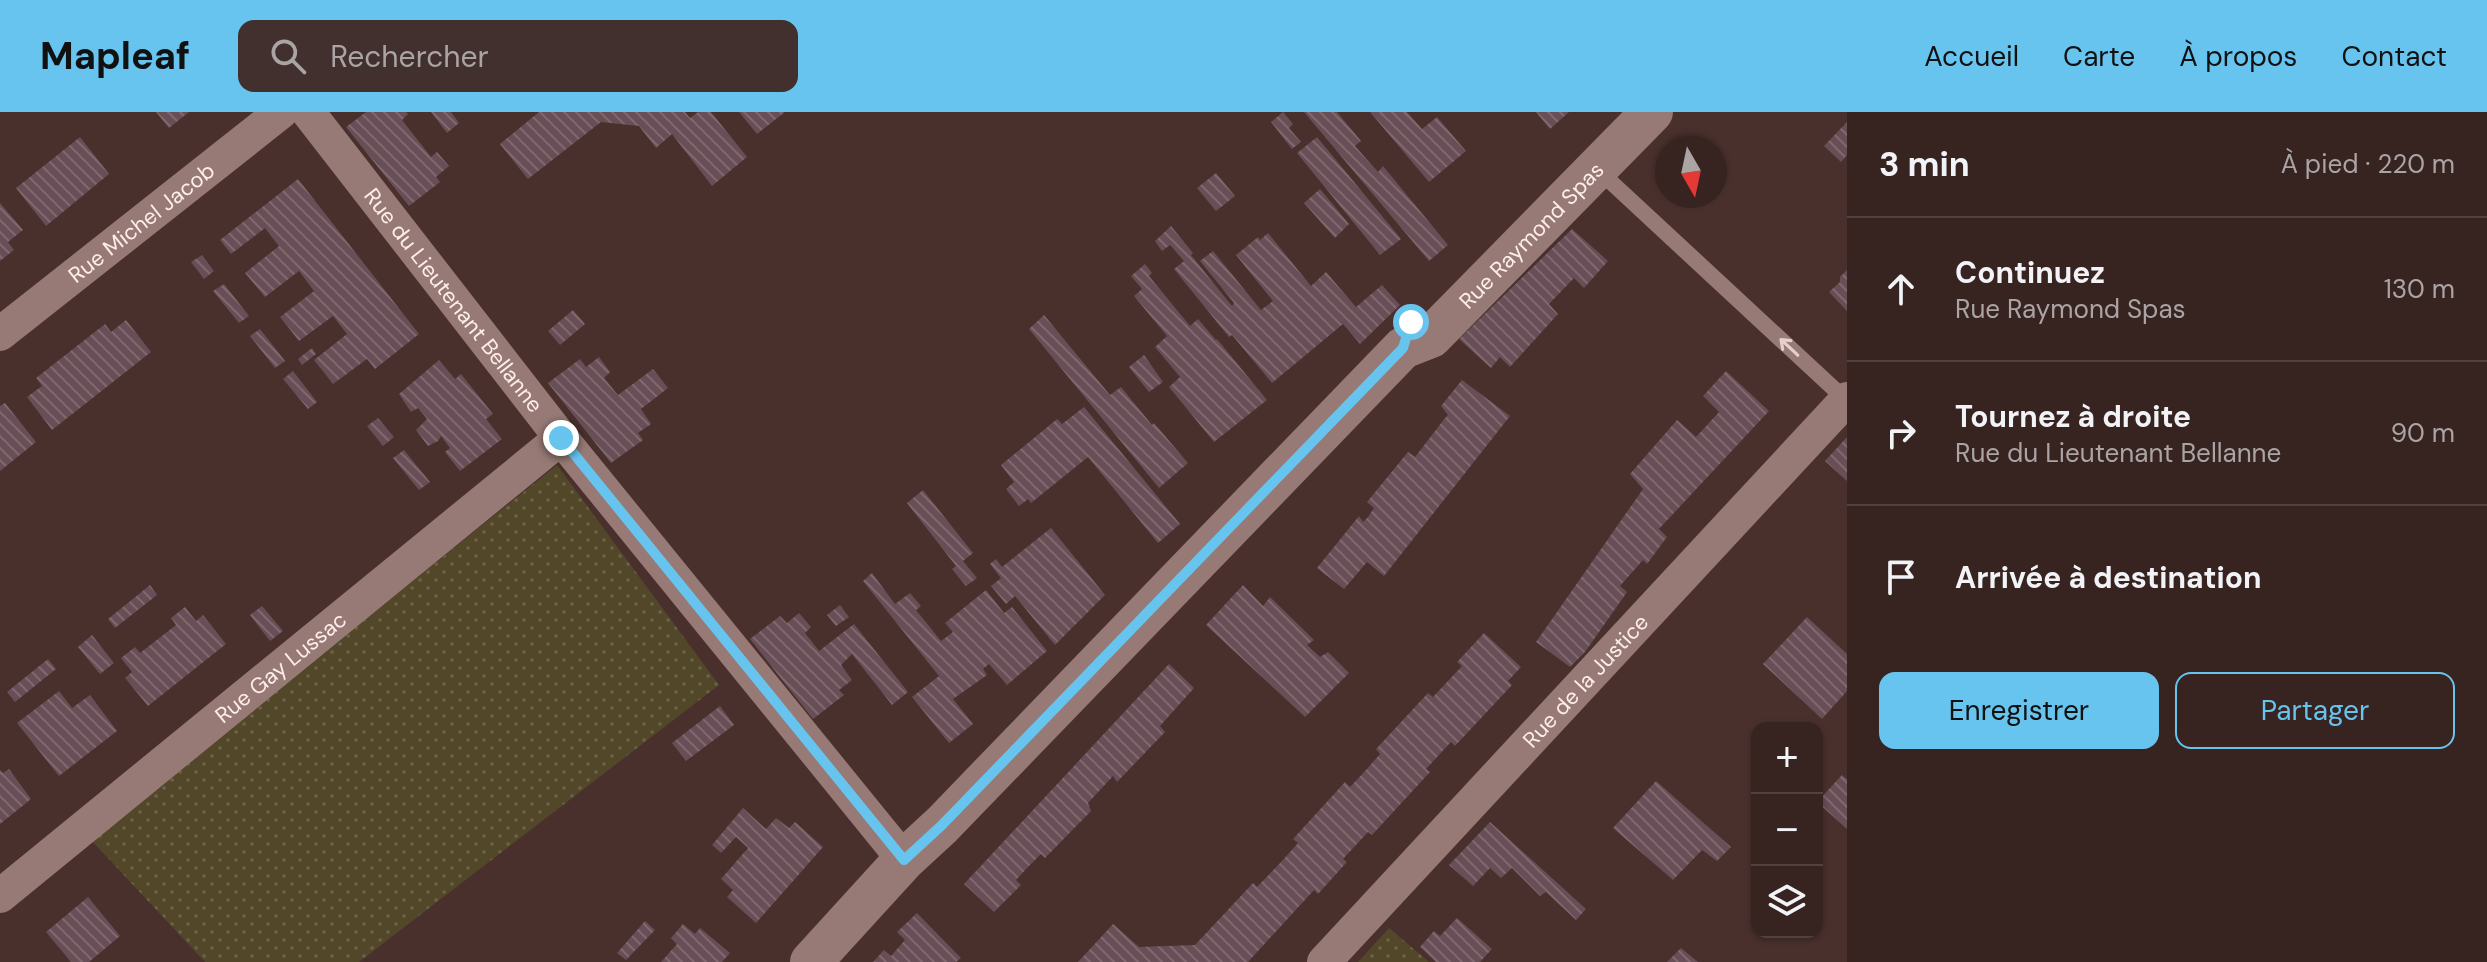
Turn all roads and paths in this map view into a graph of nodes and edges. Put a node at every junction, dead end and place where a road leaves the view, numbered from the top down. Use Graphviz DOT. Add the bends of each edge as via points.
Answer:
graph roads {
  1 [pos="281,112"];
  2 [pos="308,112"];
  3 [pos="1616,112"];
  4 [pos="1652,112"];
  5 [pos="1587,160"];
  6 [pos="0,334"];
  7 [pos="1846,400"];
  8 [pos="561,438"];
  9 [pos="904,860"];
  10 [pos="0,896"];
  11 [pos="811,962"];
  12 [pos="1324,962"];
  1 -- 6 [label="street, Rue Michel Jacob"];
  2 -- 8 [label="street, Rue du Lieutenant Bellanne"];
  3 -- 5 [label="street, Rue Raymond Spas"];
  4 -- 5 [label="street, Rue Raymond Spas"];
  7 -- 5 [label="lane, one-way"];
  5 -- 9 [label="street, Rue Raymond Spas" via="1411,322 1403,348"];
  7 -- 12 [label="street, Rue de la Justice"];
  8 -- 9 [label="street, Rue du Lieutenant Bellanne"];
  8 -- 10 [label="street, Rue Gay Lussac"];
  9 -- 11 [label="street, Rue Raymond Spas"];
}
